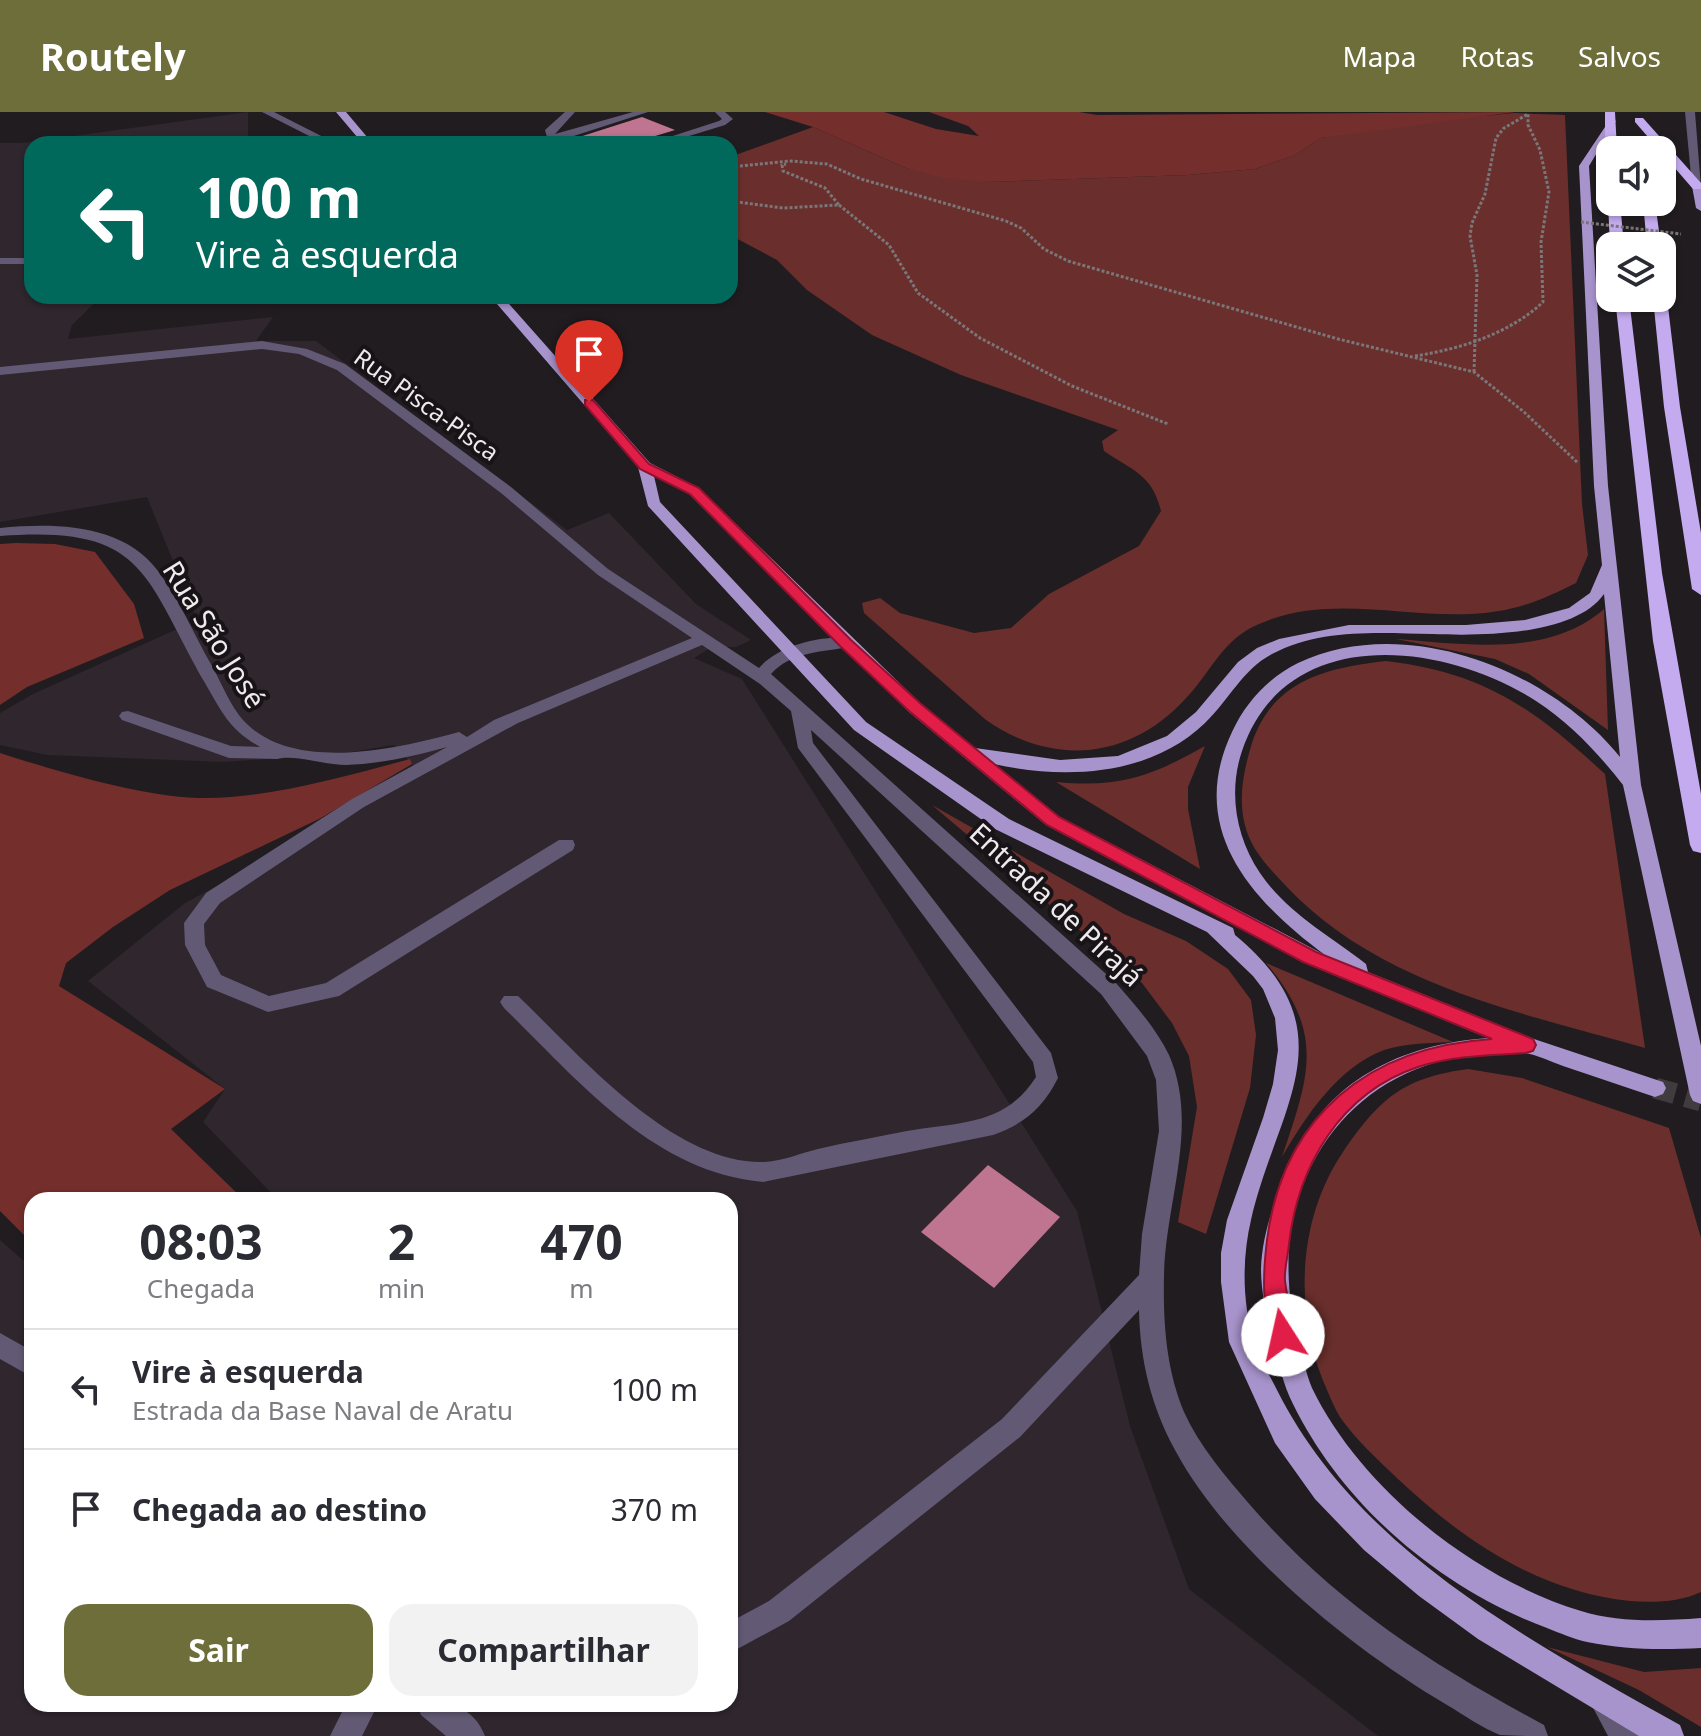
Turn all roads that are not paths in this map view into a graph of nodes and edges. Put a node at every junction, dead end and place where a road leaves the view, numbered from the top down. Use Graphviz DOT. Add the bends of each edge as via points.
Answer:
graph roads {
  1 [pos="267,112"];
  2 [pos="341,112"];
  3 [pos="570,112"];
  4 [pos="643,112"];
  5 [pos="720,112"];
  6 [pos="1690,112"];
  7 [pos="1610,116"];
  8 [pos="1639,116"];
  9 [pos="316,136"];
  10 [pos="361,136"];
  11 [pos="551,136"];
  12 [pos="568,136"];
  13 [pos="679,136"];
  14 [pos="1611,136"];
  15 [pos="1641,136"];
  16 [pos="1654,136"];
  17 [pos="1696,141"];
  18 [pos="1676,143"];
  19 [pos="1676,163"];
  20 [pos="1699,191"];
  21 [pos="1701,206"];
  22 [pos="0,261"];
  23 [pos="24,261"];
  24 [pos="503,304"];
  25 [pos="1624,312"];
  26 [pos="1662,312"];
  27 [pos="0,371"];
  28 [pos="645,466"];
  29 [pos="0,532"];
  30 [pos="1609,556"];
  31 [pos="1701,589"];
  32 [pos="703,639"];
  33 [pos="846,643"];
  34 [pos="792,654"];
  35 [pos="766,680"];
  36 [pos="799,710"];
  37 [pos="128,716"];
  38 [pos="511,720"];
  39 [pos="966,751"];
  40 [pos="283,752"];
  41 [pos="1632,785"];
  42 [pos="566,845"];
  43 [pos="1701,845"];
  44 [pos="1216,931"];
  45 [pos="1310,957"];
  46 [pos="1379,984"];
  47 [pos="511,1002"];
  48 [pos="1526,1045"];
  49 [pos="1655,1088"];
  50 [pos="1701,1095"];
  51 [pos="1152,1279"];
  52 [pos="0,1345"];
  53 [pos="24,1360"];
  54 [pos="1701,1633"];
  55 [pos="738,1634"];
  56 [pos="1603,1699"];
  57 [pos="358,1712"];
  58 [pos="442,1712"];
  59 [pos="345,1736"];
  60 [pos="470,1736"];
  61 [pos="1533,1736"];
  62 [pos="1626,1736"];
  63 [pos="1669,1736"];
  1 -- 9 [label="street"];
  2 -- 10 [label="main road"];
  3 -- 11 [label="street" via="550,130"];
  4 -- 12 [label="street"];
  5 -- 13 [label="street" via="728,119"];
  6 -- 17 [label="street"];
  7 -- 14 [label="highway"];
  7 -- 30 [label="main road" via="1584,166"];
  8 -- 15 [label="highway"];
  8 -- 16 [label="highway"];
  17 -- 18 [label="highway"];
  17 -- 20 [label="street"];
  19 -- 20 [label="highway"];
  20 -- 21 [label="main road"];
  22 -- 23 [label="street"];
  24 -- 28 [label="main road"];
  25 -- 43 [label="highway" via="1659,625"];
  26 -- 31 [label="highway"];
  27 -- 32 [label="street, Rua Pisca-Pisca" via="262,345 318,355 506,490 603,572"];
  28 -- 33 [label="main road" via="694,491"];
  28 -- 34 [label="main road" via="653,503"];
  29 -- 40 [label="street, Rua São José" via="82,535 133,554 170,600 241,728"];
  30 -- 39 [label="main road" via="1602,587 1592,600 1550,620 1473,632 1349,629 1281,643 1246,662 1195,724 1156,748 1106,765 1045,767"];
  30 -- 41 [label="main road"];
  32 -- 35 [label="street, Rua Pisca-Pisca"];
  32 -- 38 [label="street, Rua São José"];
  33 -- 34 [label="street" via="828,642"];
  33 -- 39 [label="main road"];
  34 -- 35 [label="street" via="766,667"];
  34 -- 44 [label="main road" via="860,726 1002,824"];
  35 -- 36 [label="street, Entrada de Pirajá"];
  36 -- 47 [label="street" via="804,744 1043,1059 1047,1078 1037,1098 1010,1122 763,1172 727,1170 688,1154 635,1117"];
  36 -- 51 [label="street, Entrada de Pirajá" via="1108,988 1141,1026 1159,1058 1171,1121"];
  37 -- 40 [label="street" via="229,752"];
  38 -- 40 [label="street, Rua São José" via="454,739 358,759"];
  38 -- 42 [label="street" via="358,803 213,898 194,923 195,945 214,981 268,1004 332,990"];
  39 -- 45 [label="main road" via="1053,821"];
  41 -- 46 [label="main road" via="1595,739 1564,712 1466,663 1420,652 1365,650 1308,663 1285,675 1250,713 1228,760 1227,822 1256,882 1286,914"];
  41 -- 50 [label="main road"];
  44 -- 45 [label="main road"];
  44 -- 56 [label="main road" via="1272,985 1288,1033 1289,1069 1233,1253 1239,1333 1265,1401 1297,1457 1354,1520 1426,1583 1517,1649"];
  45 -- 46 [label="main road"];
  46 -- 48 [label="main road"];
  48 -- 49 [label="main road"];
  48 -- 54 [label="main road" via="1415,1060 1352,1094 1323,1123 1297,1167 1280,1225 1274,1279 1283,1335 1301,1394 1332,1449 1380,1502 1445,1559 1514,1601 1581,1627 1638,1638"];
  51 -- 55 [label="street" via="1011,1428 779,1611"];
  51 -- 61 [label="street, Entrada de Pirajá" via="1160,1380 1187,1446 1237,1511 1376,1642"];
  52 -- 53 [label="street"];
  56 -- 62 [label="street"];
  56 -- 63 [label="main road"];
  57 -- 59 [label="street"];
  58 -- 60 [label="street"];
}
